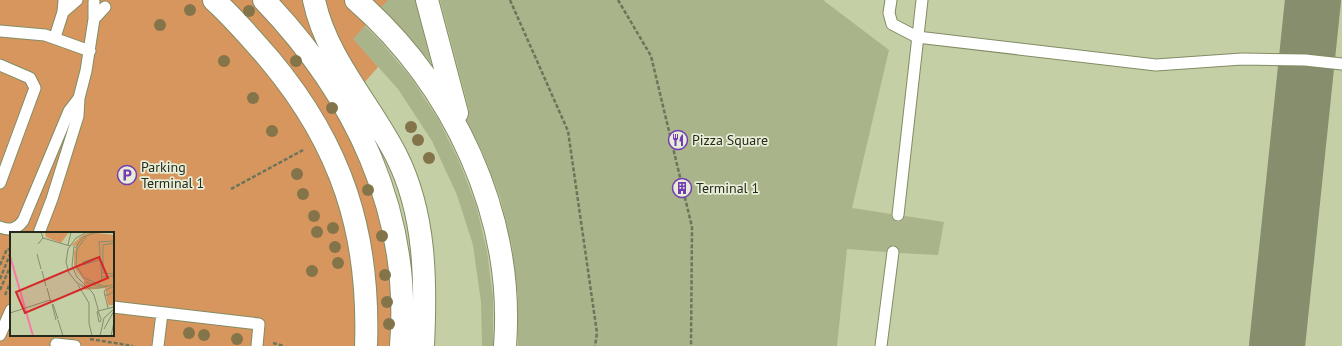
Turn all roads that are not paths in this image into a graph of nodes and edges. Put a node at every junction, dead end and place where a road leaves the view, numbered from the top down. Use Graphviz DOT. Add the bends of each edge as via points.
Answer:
graph roads {
  1 [pos="64,0"];
  2 [pos="76,0"];
  3 [pos="214,0"];
  4 [pos="264,0"];
  5 [pos="314,0"];
  6 [pos="356,0"];
  7 [pos="427,0"];
  8 [pos="891,0"];
  9 [pos="922,0"];
  10 [pos="94,2"];
  11 [pos="105,7"];
  12 [pos="63,12"];
  13 [pos="94,19"];
  14 [pos="0,31"];
  15 [pos="55,37"];
  16 [pos="918,37"];
  17 [pos="90,51"];
  18 [pos="0,64"];
  19 [pos="1342,64"];
  20 [pos="340,80"];
  21 [pos="79,98"];
  22 [pos="464,142"];
  23 [pos="0,183"];
  24 [pos="898,215"];
  25 [pos="0,227"];
  26 [pos="39,232"];
  27 [pos="893,252"];
  28 [pos="401,264"];
  29 [pos="423,264"];
  30 [pos="114,308"];
  31 [pos="10,312"];
  32 [pos="162,313"];
  33 [pos="0,335"];
  34 [pos="79,342"];
  35 [pos="56,344"];
  36 [pos="158,346"];
  37 [pos="257,346"];
  38 [pos="366,346"];
  39 [pos="401,346"];
  40 [pos="422,346"];
  41 [pos="505,346"];
  42 [pos="881,346"];
  1 -- 12 [label="lane"];
  2 -- 12 [label="lane"];
  3 -- 38 [label="street" via="244,29 284,77 325,139 343,179 358,233 366,299"];
  4 -- 20 [label="street"];
  5 -- 20 [label="street"];
  6 -- 22 [label="street" via="395,38 415,62 450,114"];
  7 -- 22 [label="street"];
  8 -- 16 [label="lane" via="889,14 892,24"];
  9 -- 16 [label="lane"];
  10 -- 13 [label="lane"];
  11 -- 13 [label="lane"];
  12 -- 15 [label="lane"];
  13 -- 17 [label="lane"];
  14 -- 15 [label="lane"];
  15 -- 17 [label="lane"];
  16 -- 19 [label="lane" via="1156,65 1242,59 1305,60"];
  16 -- 24 [label="lane"];
  17 -- 21 [label="lane"];
  18 -- 23 [label="lane" via="30,78 35,88"];
  20 -- 28 [label="street" via="382,187 394,227"];
  20 -- 29 [label="street" via="396,155 418,219"];
  21 -- 25 [label="lane" via="69,111 23,221 15,229"];
  21 -- 26 [label="lane" via="78,116"];
  22 -- 41 [label="street" via="491,213 505,298"];
  27 -- 42 [label="lane"];
  28 -- 29 [label="street"];
  28 -- 39 [label="street"];
  29 -- 40 [label="street"];
  30 -- 32 [label="lane"];
  31 -- 33 [label="lane"];
  32 -- 36 [label="lane"];
  32 -- 37 [label="lane" via="259,324"];
  34 -- 35 [label="lane"];
}
